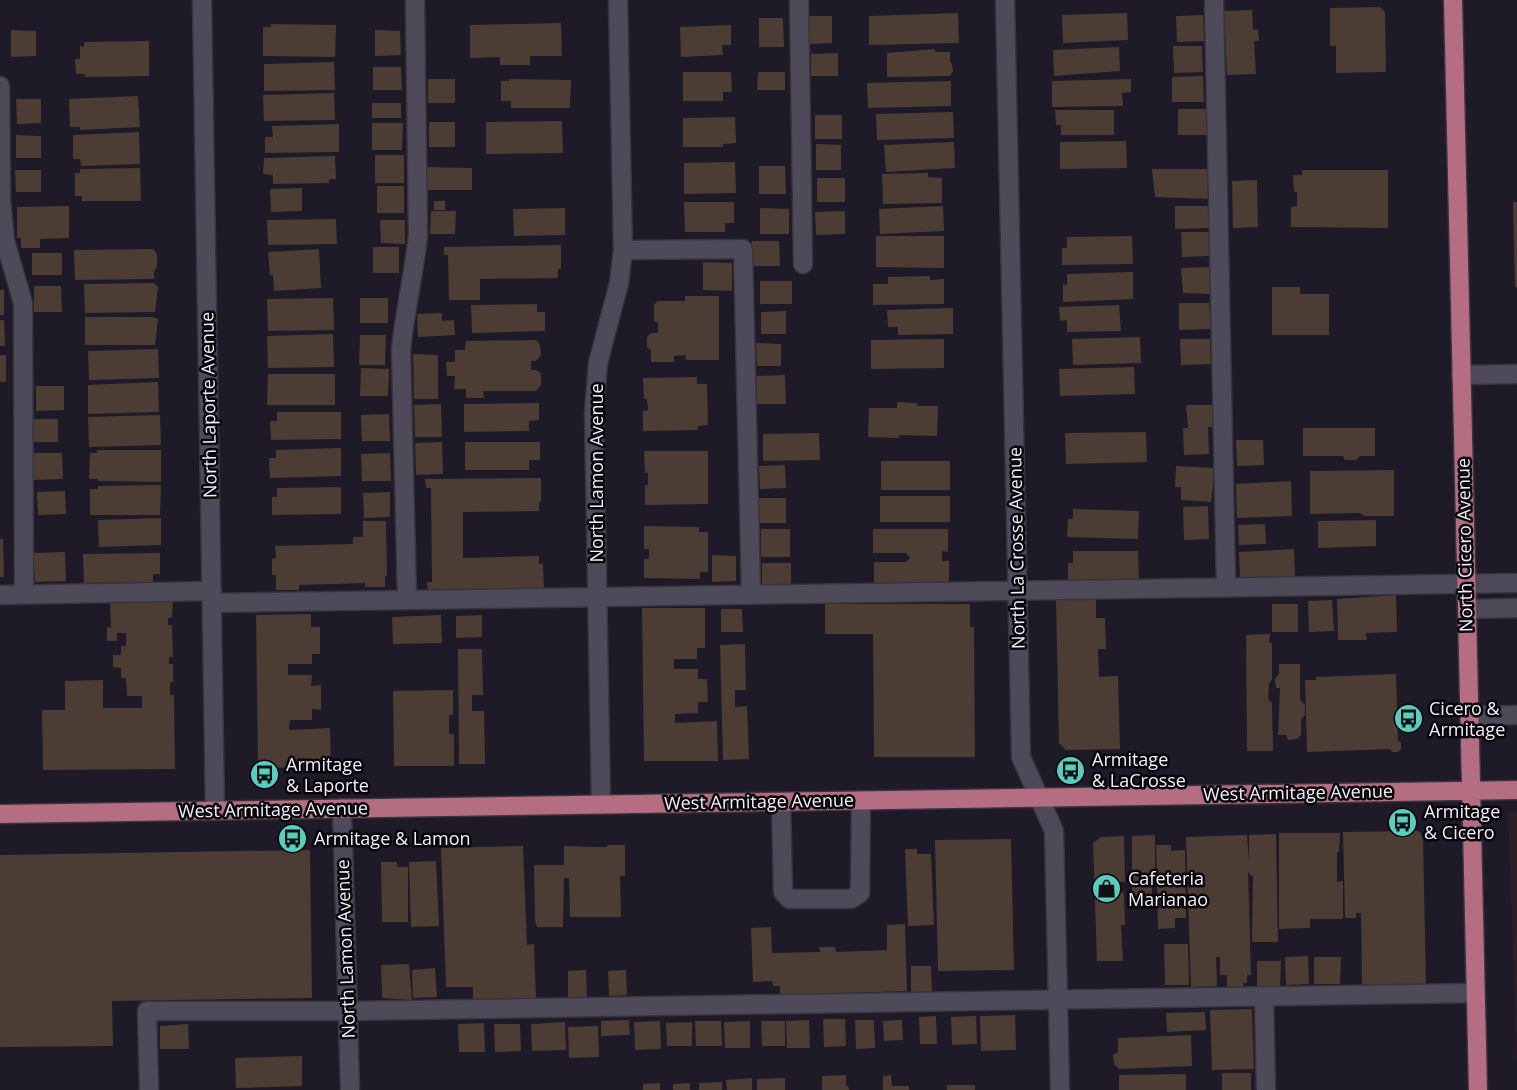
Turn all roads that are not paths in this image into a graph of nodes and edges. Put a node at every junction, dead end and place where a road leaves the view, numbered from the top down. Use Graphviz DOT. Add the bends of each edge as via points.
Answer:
graph roads {
  1 [pos="202,0"];
  2 [pos="415,0"];
  3 [pos="618,0"];
  4 [pos="799,0"];
  5 [pos="1005,0"];
  6 [pos="1214,0"];
  7 [pos="1453,0"];
  8 [pos="0,87"];
  9 [pos="623,250"];
  10 [pos="803,264"];
  11 [pos="1517,374"];
  12 [pos="1461,375"];
  13 [pos="1517,583"];
  14 [pos="1466,584"];
  15 [pos="1226,587"];
  16 [pos="1018,591"];
  17 [pos="0,595"];
  18 [pos="24,595"];
  19 [pos="751,595"];
  20 [pos="212,597"];
  21 [pos="598,597"];
  22 [pos="407,600"];
  23 [pos="1517,608"];
  24 [pos="1467,609"];
  25 [pos="1517,715"];
  26 [pos="1469,716"];
  27 [pos="1517,790"];
  28 [pos="1471,791"];
  29 [pos="1039,797"];
  30 [pos="861,800"];
  31 [pos="781,802"];
  32 [pos="601,804"];
  33 [pos="342,808"];
  34 [pos="215,811"];
  35 [pos="0,814"];
  36 [pos="1475,993"];
  37 [pos="1264,997"];
  38 [pos="1058,1000"];
  39 [pos="348,1011"];
  40 [pos="149,1090"];
  41 [pos="350,1090"];
  42 [pos="1060,1090"];
  43 [pos="1266,1090"];
  44 [pos="1478,1090"];
  1 -- 20 [label="street, North Laporte Avenue"];
  2 -- 22 [label="street" via="418,235 401,350"];
  3 -- 9 [label="street, North Lamon Avenue"];
  4 -- 10 [label="street"];
  5 -- 16 [label="street, North La Crosse Avenue"];
  6 -- 15 [label="street"];
  7 -- 12 [label="main road, North Cicero Avenue"];
  8 -- 18 [label="street" via="5,241 23,303"];
  9 -- 19 [label="street" via="743,249"];
  9 -- 21 [label="street, North Lamon Avenue" via="619,283 598,363 594,413"];
  11 -- 12 [label="street"];
  12 -- 14 [label="main road, North Cicero Avenue"];
  13 -- 14 [label="street"];
  14 -- 15 [label="street"];
  14 -- 24 [label="main road, North Cicero Avenue"];
  15 -- 16 [label="street"];
  16 -- 19 [label="street"];
  16 -- 29 [label="street, North La Crosse Avenue" via="1021,757"];
  17 -- 18 [label="street"];
  18 -- 20 [label="street"];
  19 -- 21 [label="street"];
  20 -- 22 [label="street"];
  20 -- 34 [label="street, North Laporte Avenue"];
  21 -- 22 [label="street"];
  21 -- 32 [label="street, North Lamon Avenue"];
  23 -- 24 [label="street"];
  24 -- 26 [label="main road, North Cicero Avenue"];
  25 -- 26 [label="street"];
  26 -- 28 [label="main road, North Cicero Avenue"];
  27 -- 28 [label="main road, West Armitage Avenue"];
  28 -- 29 [label="main road, West Armitage Avenue"];
  28 -- 36 [label="main road, North Cicero Avenue"];
  29 -- 30 [label="main road, West Armitage Avenue"];
  29 -- 38 [label="street, North La Crosse Avenue" via="1054,831"];
  30 -- 31 [label="main road, West Armitage Avenue"];
  30 -- 31 [label="street" via="860,893 851,899 789,899 783,892"];
  31 -- 32 [label="main road, West Armitage Avenue"];
  32 -- 33 [label="main road, West Armitage Avenue"];
  33 -- 34 [label="main road, West Armitage Avenue"];
  33 -- 39 [label="street, North Lamon Avenue"];
  34 -- 35 [label="main road, West Armitage Avenue"];
  36 -- 37 [label="street"];
  36 -- 44 [label="main road, North Cicero Avenue"];
  37 -- 38 [label="street"];
  37 -- 43 [label="street"];
  38 -- 39 [label="street"];
  38 -- 42 [label="street, North La Crosse Avenue"];
  39 -- 40 [label="street" via="147,1011"];
  39 -- 41 [label="street, North Lamon Avenue"];
}
